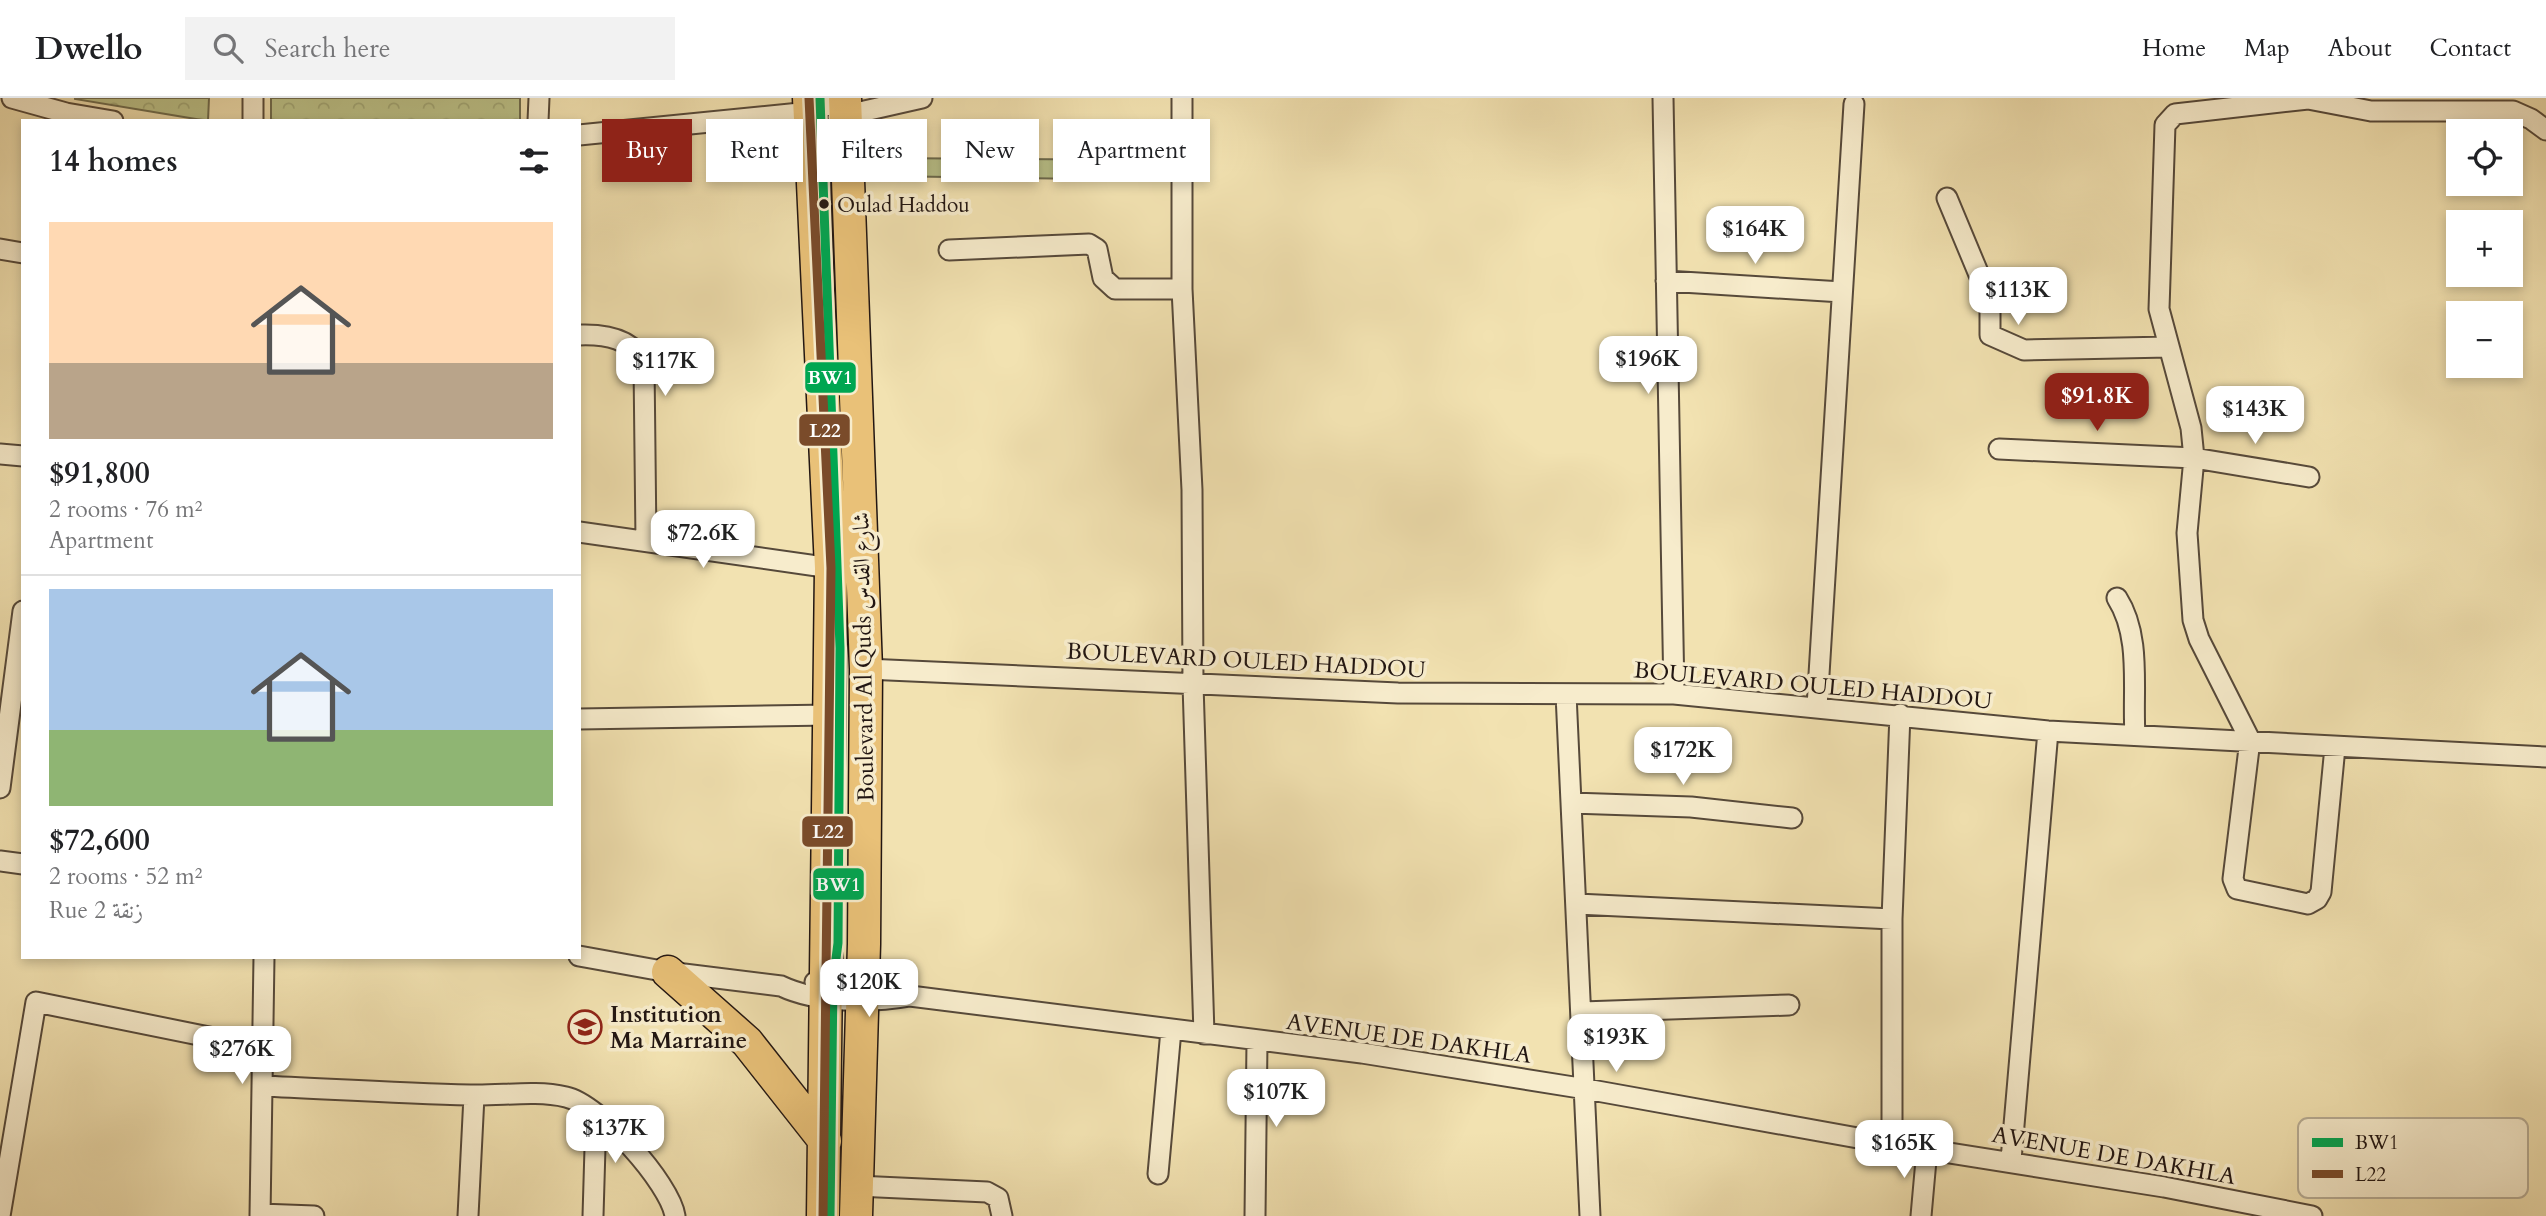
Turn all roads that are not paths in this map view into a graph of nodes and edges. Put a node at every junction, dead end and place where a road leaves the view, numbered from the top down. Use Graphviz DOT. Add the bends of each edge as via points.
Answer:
graph roads {
  1 [pos="12,98"];
  2 [pos="253,98"];
  3 [pos="539,98"];
  4 [pos="922,98"];
  5 [pos="1182,98"];
  6 [pos="1663,98"];
  7 [pos="845,104"];
  8 [pos="1854,104"];
  9 [pos="809,105"];
  10 [pos="66,106"];
  11 [pos="107,119"];
  12 [pos="253,119"];
  13 [pos="538,119"];
  14 [pos="2546,130"];
  15 [pos="581,135"];
  16 [pos="1947,198"];
  17 [pos="0,249"];
  18 [pos="949,250"];
  19 [pos="21,253"];
  20 [pos="1666,281"];
  21 [pos="1182,289"];
  22 [pos="1842,292"];
  23 [pos="581,335"];
  24 [pos="2169,347"];
  25 [pos="1999,449"];
  26 [pos="0,454"];
  27 [pos="21,456"];
  28 [pos="2194,458"];
  29 [pos="2309,477"];
  30 [pos="581,532"];
  31 [pos="646,541"];
  32 [pos="831,568"];
  33 [pos="2117,597"];
  34 [pos="21,626"];
  35 [pos="866,669"];
  36 [pos="1193,684"];
  37 [pos="1566,694"];
  38 [pos="1674,694"];
  39 [pos="1817,707"];
  40 [pos="1900,714"];
  41 [pos="831,715"];
  42 [pos="581,719"];
  43 [pos="2048,731"];
  44 [pos="2135,735"];
  45 [pos="2250,740"];
  46 [pos="2335,747"];
  47 [pos="2546,757"];
  48 [pos="0,788"];
  49 [pos="1571,803"];
  50 [pos="1791,818"];
  51 [pos="0,861"];
  52 [pos="21,864"];
  53 [pos="1577,904"];
  54 [pos="1892,919"];
  55 [pos="581,956"];
  56 [pos="264,959"];
  57 [pos="668,972"];
  58 [pos="825,989"];
  59 [pos="863,991"];
  60 [pos="1788,1005"];
  61 [pos="1582,1012"];
  62 [pos="1171,1030"];
  63 [pos="1204,1034"];
  64 [pos="1257,1041"];
  65 [pos="262,1048"];
  66 [pos="262,1086"];
  67 [pos="1586,1088"];
  68 [pos="474,1096"];
  69 [pos="596,1114"];
  70 [pos="825,1141"];
  71 [pos="1892,1144"];
  72 [pos="1927,1149"];
  73 [pos="2011,1160"];
  74 [pos="1158,1174"];
  75 [pos="857,1201"];
  76 [pos="260,1215"];
  77 [pos="0,1216"];
  78 [pos="314,1216"];
  79 [pos="468,1216"];
  80 [pos="593,1216"];
  81 [pos="675,1216"];
  82 [pos="823,1216"];
  83 [pos="1002,1216"];
  84 [pos="1255,1216"];
  85 [pos="1590,1216"];
  86 [pos="1921,1216"];
  87 [pos="2312,1216"];
  1 -- 10 [label="street"];
  2 -- 12 [label="street"];
  3 -- 13 [label="street"];
  4 -- 7 [label="street"];
  5 -- 21 [label="street"];
  6 -- 20 [label="street"];
  7 -- 9 [label="street"];
  7 -- 35 [label="main road, Boulevard Al Quds شارع القدس"];
  8 -- 22 [label="street"];
  9 -- 15 [label="street"];
  9 -- 32 [label="main road, Boulevard Al Quds شارع القدس"];
  10 -- 11 [label="street"];
  14 -- 24 [label="street" via="2512,111 2371,111 2308,99 2175,114 2165,125 2159,278 2159,309"];
  16 -- 24 [label="street" via="1990,301 1990,335 2024,350"];
  17 -- 19 [label="street"];
  18 -- 21 [label="street" via="1089,243 1097,249 1103,278 1115,289"];
  20 -- 22 [label="street"];
  20 -- 38 [label="street"];
  21 -- 36 [label="street" via="1192,490"];
  22 -- 39 [label="street"];
  23 -- 31 [label="street" via="622,341 640,355 644,365"];
  24 -- 28 [label="street" via="2191,428"];
  25 -- 28 [label="street"];
  26 -- 27 [label="street"];
  28 -- 29 [label="street"];
  28 -- 45 [label="street" via="2188,533 2193,620"];
  30 -- 31 [label="street"];
  31 -- 32 [label="street"];
  32 -- 41 [label="main road, Boulevard Al Quds شارع القدس"];
  33 -- 44 [label="street" via="2128,615 2134,644"];
  34 -- 48 [label="street"];
  35 -- 36 [label="street, BOULEVARD OULED HADDOU"];
  35 -- 59 [label="main road, Boulevard Al Quds شارع القدس"];
  36 -- 37 [label="street, BOULEVARD OULED HADDOU" via="1398,693"];
  36 -- 63 [label="street"];
  37 -- 38 [label="street, BOULEVARD OULED HADDOU"];
  37 -- 49 [label="street"];
  38 -- 39 [label="street, BOULEVARD OULED HADDOU"];
  39 -- 40 [label="street, BOULEVARD OULED HADDOU"];
  40 -- 43 [label="street, BOULEVARD OULED HADDOU"];
  40 -- 54 [label="street"];
  41 -- 42 [label="street"];
  41 -- 58 [label="main road, Boulevard Al Quds شارع القدس"];
  43 -- 44 [label="street, BOULEVARD OULED HADDOU"];
  43 -- 73 [label="street"];
  44 -- 45 [label="street, BOULEVARD OULED HADDOU"];
  45 -- 46 [label="street, BOULEVARD OULED HADDOU"];
  45 -- 46 [label="street" via="2233,879 2237,889 2308,904 2318,900 2321,892"];
  46 -- 47 [label="street, BOULEVARD OULED HADDOU"];
  49 -- 50 [label="street" via="1690,807"];
  49 -- 53 [label="street"];
  51 -- 52 [label="street"];
  53 -- 54 [label="street"];
  53 -- 61 [label="street"];
  54 -- 71 [label="street"];
  55 -- 57 [label="street, AVENUE DE DAKHLA"];
  56 -- 65 [label="street"];
  57 -- 58 [label="street, AVENUE DE DAKHLA"];
  57 -- 70 [label="main road" via="747,1042"];
  58 -- 59 [label="street, AVENUE DE DAKHLA"];
  58 -- 70 [label="main road, Boulevard Al Quds شارع القدس"];
  59 -- 62 [label="street, AVENUE DE DAKHLA" via="898,989 910,996"];
  59 -- 75 [label="main road, Boulevard Al Quds شارع القدس"];
  60 -- 61 [label="street"];
  61 -- 67 [label="street"];
  62 -- 63 [label="street, AVENUE DE DAKHLA"];
  62 -- 74 [label="street"];
  63 -- 64 [label="street, AVENUE DE DAKHLA"];
  64 -- 67 [label="street, AVENUE DE DAKHLA"];
  64 -- 84 [label="street"];
  65 -- 66 [label="street"];
  65 -- 77 [label="street" via="36,1002"];
  66 -- 68 [label="street"];
  66 -- 76 [label="street"];
  67 -- 71 [label="street, AVENUE DE DAKHLA"];
  67 -- 85 [label="street"];
  68 -- 69 [label="street" via="566,1097"];
  68 -- 79 [label="street"];
  69 -- 80 [label="street"];
  69 -- 81 [label="street" via="659,1181"];
  70 -- 82 [label="main road, Boulevard Al Quds شارع القدس"];
  71 -- 72 [label="street, AVENUE DE DAKHLA"];
  72 -- 73 [label="street, AVENUE DE DAKHLA"];
  72 -- 86 [label="street"];
  73 -- 87 [label="street, AVENUE DE DAKHLA"];
  75 -- 83 [label="street" via="987,1192 998,1198"];
  76 -- 78 [label="street"];
}
